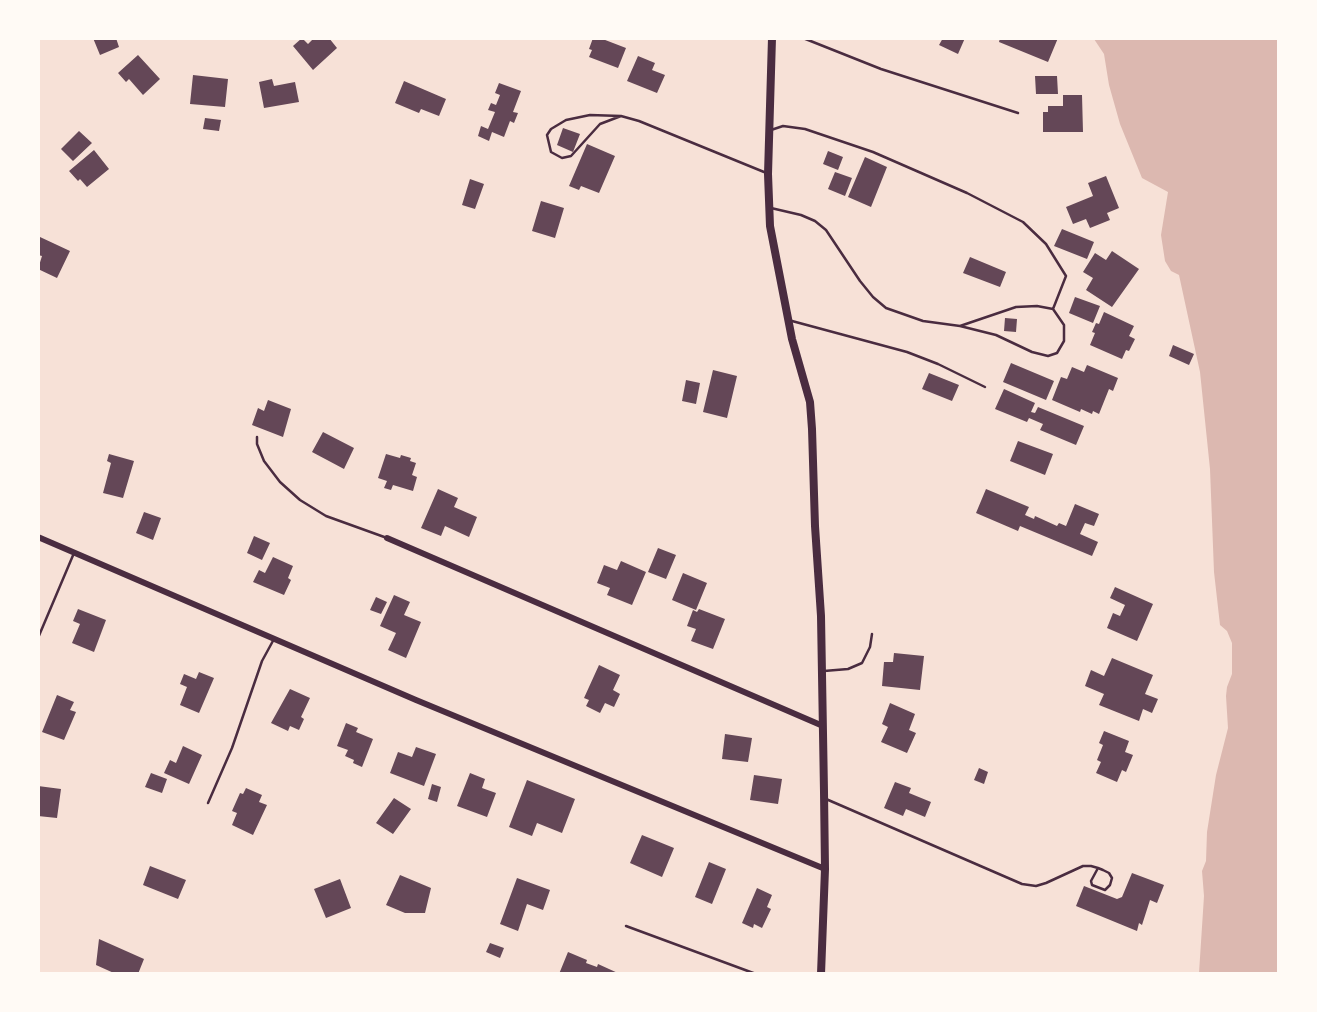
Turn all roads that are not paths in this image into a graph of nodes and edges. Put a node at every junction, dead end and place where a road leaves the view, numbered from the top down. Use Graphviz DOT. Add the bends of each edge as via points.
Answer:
graph roads {
  1 [pos="772,38"];
  2 [pos="803,38"];
  3 [pos="1018,113"];
  4 [pos="621,116"];
  5 [pos="768,131"];
  6 [pos="768,174"];
  7 [pos="768,207"];
  8 [pos="1053,309"];
  9 [pos="788,321"];
  10 [pos="960,326"];
  11 [pos="985,387"];
  12 [pos="257,437"];
  13 [pos="38,537"];
  14 [pos="387,538"];
  15 [pos="74,553"];
  16 [pos="872,634"];
  17 [pos="38,638"];
  18 [pos="274,639"];
  19 [pos="822,671"];
  20 [pos="823,726"];
  21 [pos="824,798"];
  22 [pos="208,803"];
  23 [pos="1098,868"];
  24 [pos="825,869"];
  25 [pos="626,926"];
  26 [pos="756,974"];
  27 [pos="821,974"];
  1 -- 5 [label="main road"];
  2 -- 3 [label="lane" via="881,69"];
  4 -- 4 [label="lane" via="566,120 547,135 551,152 562,158 571,156 600,124"];
  4 -- 6 [label="lane"];
  5 -- 6 [label="main road"];
  5 -- 8 [label="lane" via="783,126 805,129 873,152 967,192 1023,222 1046,244 1066,276"];
  6 -- 7 [label="main road"];
  7 -- 9 [label="main road"];
  7 -- 10 [label="lane" via="800,215 826,230 860,281 887,308 923,321"];
  8 -- 10 [label="lane" via="1016,307"];
  8 -- 10 [label="lane" via="1064,325 1064,341 1057,353 1048,356"];
  9 -- 11 [label="lane" via="907,352"];
  9 -- 19 [label="main road" via="810,402"];
  12 -- 14 [label="lane" via="264,461 300,500 326,516"];
  13 -- 15 [label="street"];
  14 -- 20 [label="street"];
  15 -- 17 [label="lane"];
  15 -- 18 [label="street"];
  16 -- 19 [label="lane" via="862,663"];
  18 -- 22 [label="lane" via="261,661"];
  18 -- 24 [label="street"];
  19 -- 20 [label="main road"];
  20 -- 21 [label="main road"];
  21 -- 23 [label="lane" via="1022,884 1036,886 1083,866"];
  21 -- 24 [label="main road"];
  23 -- 23 [label="lane" via="1091,881 1105,890 1112,878"];
  24 -- 27 [label="main road"];
  25 -- 26 [label="lane"];
}
